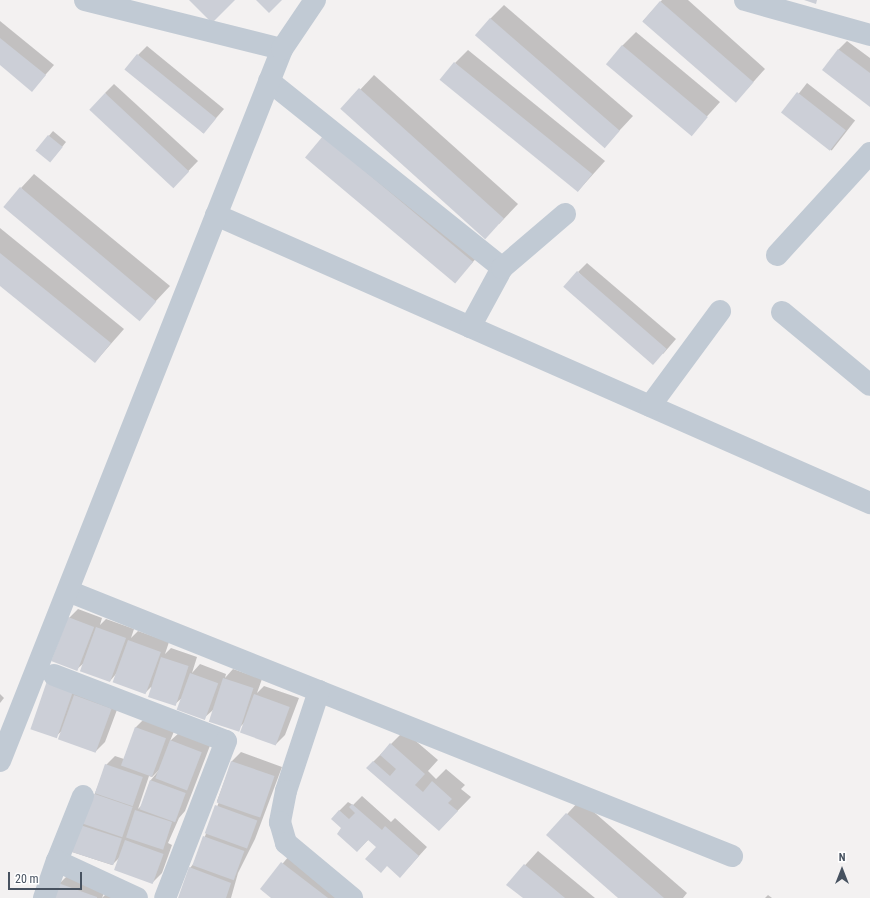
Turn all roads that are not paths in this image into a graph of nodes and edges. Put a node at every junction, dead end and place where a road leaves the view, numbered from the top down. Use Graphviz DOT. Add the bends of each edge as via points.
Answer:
graph roads {
  1 [pos="85,0"];
  2 [pos="315,0"];
  3 [pos="745,0"];
  4 [pos="870,35"];
  5 [pos="282,49"];
  6 [pos="269,81"];
  7 [pos="870,152"];
  8 [pos="565,214"];
  9 [pos="216,215"];
  10 [pos="777,255"];
  11 [pos="502,268"];
  12 [pos="720,311"];
  13 [pos="782,312"];
  14 [pos="470,327"];
  15 [pos="870,385"];
  16 [pos="650,406"];
  17 [pos="870,503"];
  18 [pos="68,591"];
  19 [pos="54,675"];
  20 [pos="319,691"];
  21 [pos="0,761"];
  22 [pos="83,796"];
  23 [pos="732,856"];
  24 [pos="57,861"];
  25 [pos="44,898"];
  26 [pos="137,898"];
  27 [pos="165,898"];
  28 [pos="352,898"];
  1 -- 5 [label="street"];
  2 -- 5 [label="street"];
  3 -- 4 [label="street"];
  5 -- 6 [label="street"];
  6 -- 9 [label="street"];
  6 -- 11 [label="street"];
  7 -- 10 [label="street"];
  8 -- 11 [label="street"];
  9 -- 14 [label="street"];
  9 -- 18 [label="street"];
  11 -- 14 [label="street"];
  12 -- 16 [label="street"];
  13 -- 15 [label="street"];
  14 -- 16 [label="street"];
  16 -- 17 [label="street"];
  18 -- 20 [label="street"];
  18 -- 21 [label="street"];
  19 -- 27 [label="street" via="226,741"];
  20 -- 23 [label="street"];
  20 -- 28 [label="street" via="286,791 280,822 286,843"];
  22 -- 24 [label="street"];
  24 -- 25 [label="street"];
  24 -- 26 [label="street"];
}
